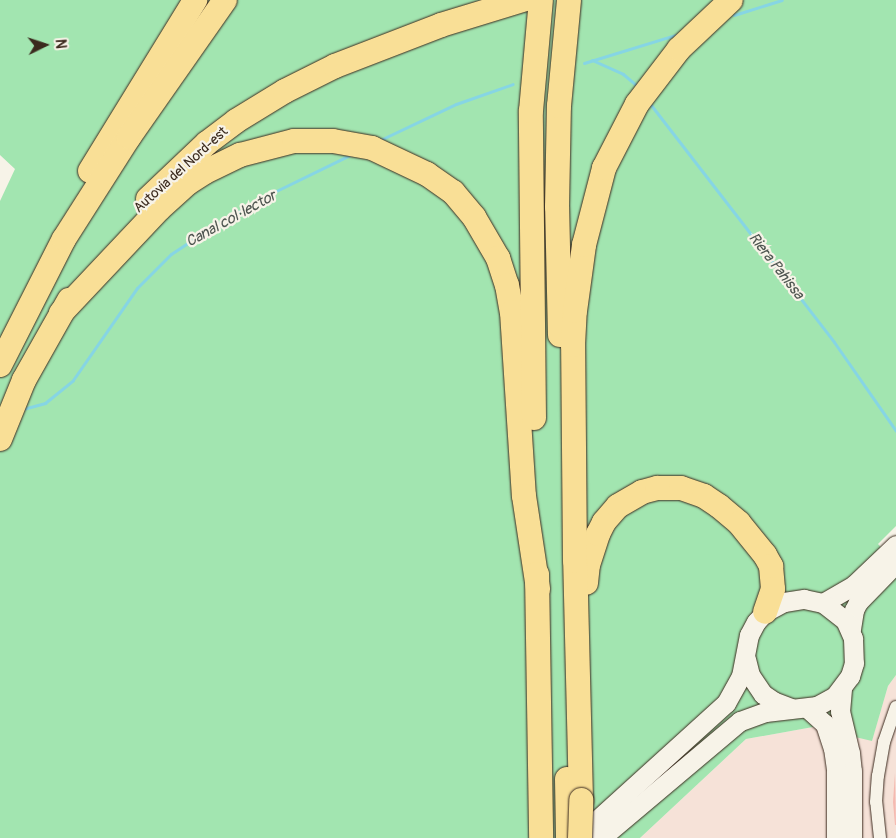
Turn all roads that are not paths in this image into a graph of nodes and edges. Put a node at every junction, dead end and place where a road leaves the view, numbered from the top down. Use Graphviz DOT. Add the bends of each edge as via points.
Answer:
graph roads {
  1 [pos="195,0"];
  2 [pos="225,0"];
  3 [pos="523,0"];
  4 [pos="541,0"];
  5 [pos="569,0"];
  6 [pos="726,3"];
  7 [pos="61,313"];
  8 [pos="1,355"];
  9 [pos="0,439"];
  10 [pos="896,545"];
  11 [pos="896,562"];
  12 [pos="896,572"];
  13 [pos="877,583"];
  14 [pos="538,589"];
  15 [pos="823,603"];
  16 [pos="765,612"];
  17 [pos="851,629"];
  18 [pos="746,659"];
  19 [pos="842,689"];
  20 [pos="896,707"];
  21 [pos="799,708"];
  22 [pos="574,767"];
  23 [pos="541,834"];
  24 [pos="568,838"];
  25 [pos="576,838"];
  26 [pos="580,838"];
  27 [pos="602,838"];
  28 [pos="836,838"];
  29 [pos="852,838"];
  30 [pos="880,838"];
  1 -- 8 [label="highway" via="109,137 52,237"];
  2 -- 8 [label="highway" via="129,137 64,239"];
  3 -- 7 [label="highway, Autovia del Nord-est" via="441,24 336,66 285,91 236,121 207,143 134,212 94,262"];
  4 -- 14 [label="highway" via="531,111"];
  5 -- 22 [label="highway" via="562,50 557,207"];
  6 -- 22 [label="highway" via="679,49 643,95 604,168 584,245 575,310"];
  7 -- 9 [label="highway, Autovia del Nord-est" via="24,380"];
  7 -- 14 [label="highway" via="159,209 188,183 240,155 278,144 333,141 358,144 392,156 427,174 464,203 490,242 503,272 512,312 524,496"];
  10 -- 15 [label="main road" via="854,585"];
  11 -- 13 [label="main road"];
  12 -- 13 [label="street"];
  13 -- 17 [label="main road" via="858,602"];
  14 -- 23 [label="highway"];
  15 -- 16 [label="main road" via="794,599"];
  15 -- 17 [label="main road" via="838,612"];
  16 -- 18 [label="main road" via="749,635"];
  16 -- 22 [label="highway" via="773,588 771,566 752,538 719,506 690,490 669,488 642,492 618,506 604,522 588,565 585,682"];
  17 -- 19 [label="main road" via="854,663"];
  18 -- 21 [label="main road" via="750,674 763,694 773,701"];
  18 -- 25 [label="main road" via="726,703"];
  19 -- 21 [label="main road" via="826,702"];
  19 -- 29 [label="main road" via="840,711 852,771"];
  20 -- 30 [label="street" via="884,742 878,776 876,802"];
  21 -- 27 [label="main road" via="755,714 740,721"];
  21 -- 28 [label="main road" via="825,724 833,748"];
  22 -- 24 [label="highway"];
  22 -- 26 [label="highway, bridge" via="581,800"];
}
